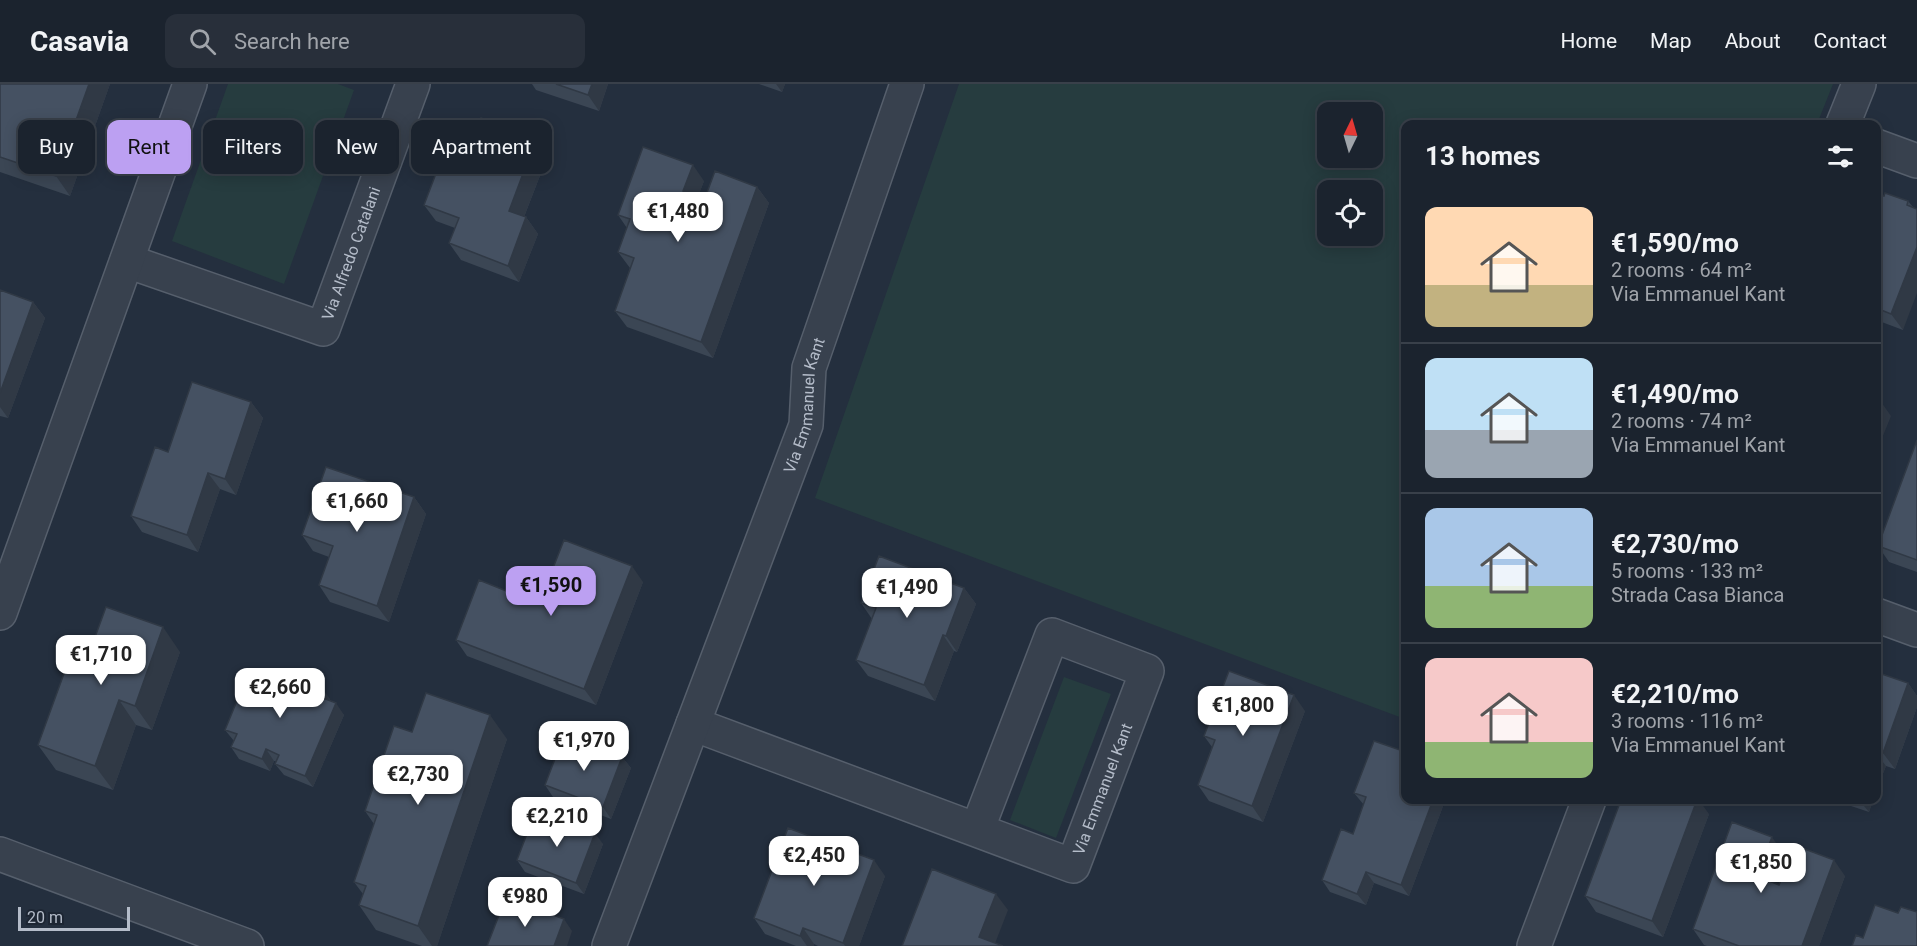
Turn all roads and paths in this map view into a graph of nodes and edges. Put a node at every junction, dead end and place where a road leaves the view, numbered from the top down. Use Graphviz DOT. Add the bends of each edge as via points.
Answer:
graph roads {
  1 [pos="190,84"];
  2 [pos="412,84"];
  3 [pos="908,84"];
  4 [pos="1858,84"];
  5 [pos="1844,120"];
  6 [pos="1881,148"];
  7 [pos="1917,161"];
  8 [pos="127,261"];
  9 [pos="0,613"];
  10 [pos="1881,617"];
  11 [pos="1917,630"];
  12 [pos="693,724"];
  13 [pos="1587,804"];
  14 [pos="977,830"];
  15 [pos="0,854"];
  16 [pos="247,946"];
  17 [pos="609,946"];
  18 [pos="1534,946"];
  1 -- 8 [label="street"];
  2 -- 8 [label="street, Via Alfredo Catalani" via="323,329"];
  3 -- 12 [label="street, Via Emmanuel Kant" via="809,368 806,424"];
  4 -- 5 [label="street"];
  6 -- 7 [label="street"];
  8 -- 9 [label="street"];
  10 -- 11 [label="street"];
  12 -- 14 [label="street, Via Emmanuel Kant"];
  12 -- 17 [label="street, Via Emmanuel Kant"];
  13 -- 18 [label="street"];
  14 -- 14 [label="street, Via Emmanuel Kant" via="1073,866 1147,670 1052,635"];
  15 -- 16 [label="street"];
}
